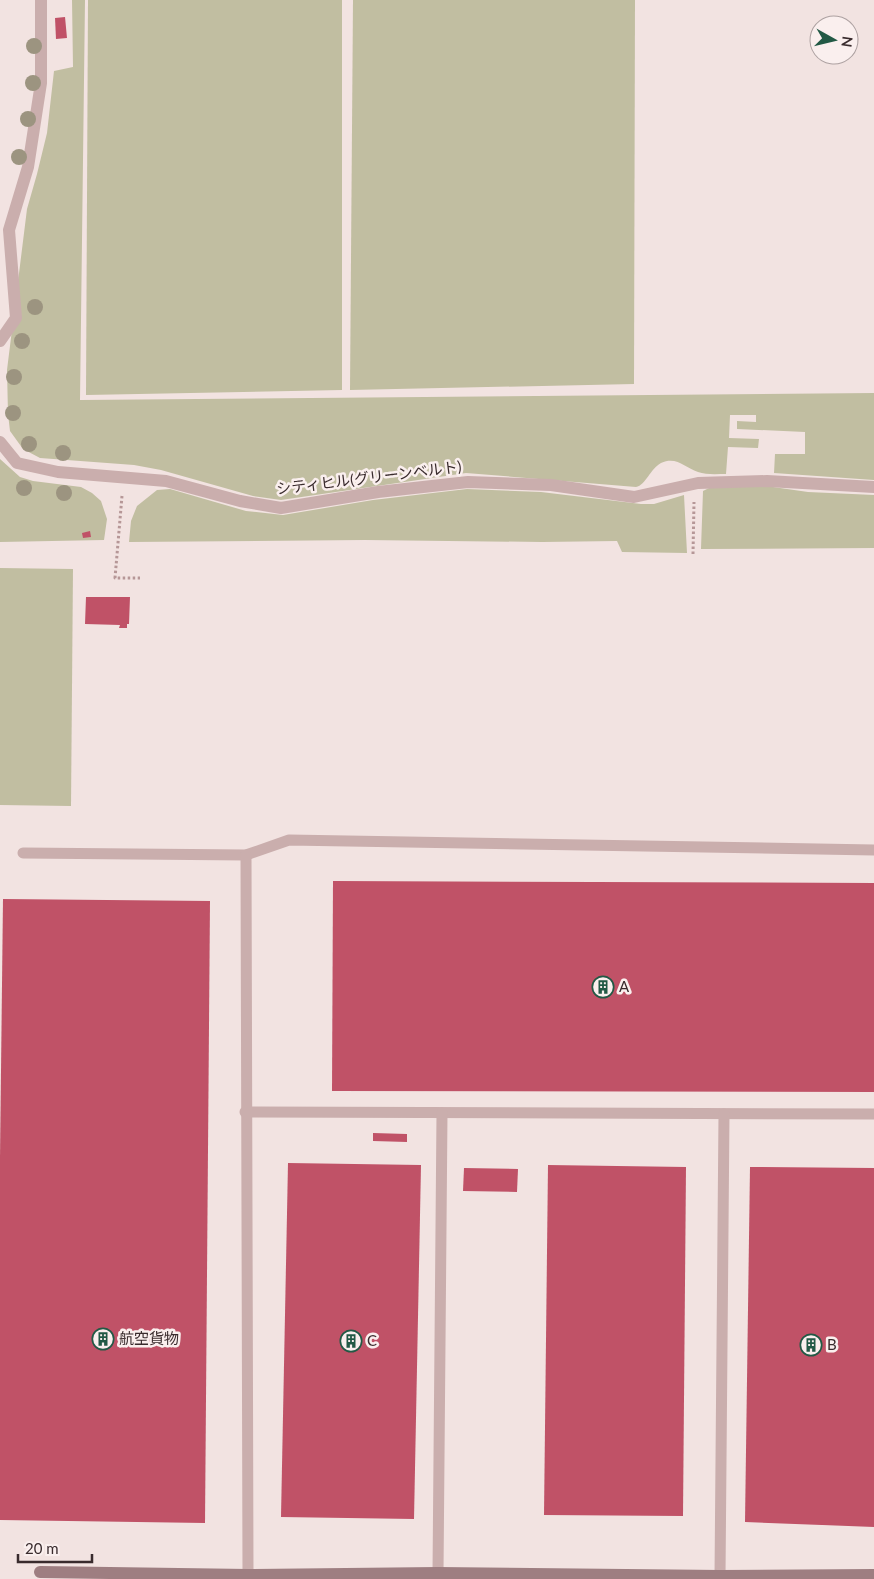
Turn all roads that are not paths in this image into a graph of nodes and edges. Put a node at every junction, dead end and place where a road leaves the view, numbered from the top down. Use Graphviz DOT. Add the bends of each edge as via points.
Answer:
graph roads {
  1 [pos="41,0"];
  2 [pos="0,341"];
  3 [pos="0,442"];
  4 [pos="874,487"];
  5 [pos="874,850"];
  6 [pos="23,853"];
  7 [pos="246,855"];
  8 [pos="245,1112"];
  9 [pos="442,1113"];
  10 [pos="724,1114"];
  11 [pos="874,1114"];
  12 [pos="40,1572"];
  13 [pos="438,1574"];
  14 [pos="248,1575"];
  15 [pos="874,1575"];
  16 [pos="720,1576"];
  1 -- 2 [label="street" via="41,83 28,167 9,230 16,318"];
  3 -- 4 [label="street, シティヒル(グリーンベルト)" via="17,463 58,472 166,481 240,501 281,508 468,482 551,485 634,497 693,484 767,481"];
  5 -- 7 [label="lane" via="289,840"];
  6 -- 7 [label="lane"];
  7 -- 8 [label="lane"];
  8 -- 9 [label="lane"];
  8 -- 14 [label="lane"];
  9 -- 10 [label="lane"];
  9 -- 13 [label="lane"];
  10 -- 11 [label="lane"];
  10 -- 16 [label="lane"];
  12 -- 14 [label="street"];
  13 -- 14 [label="street"];
  13 -- 16 [label="street"];
  15 -- 16 [label="street"];
}
